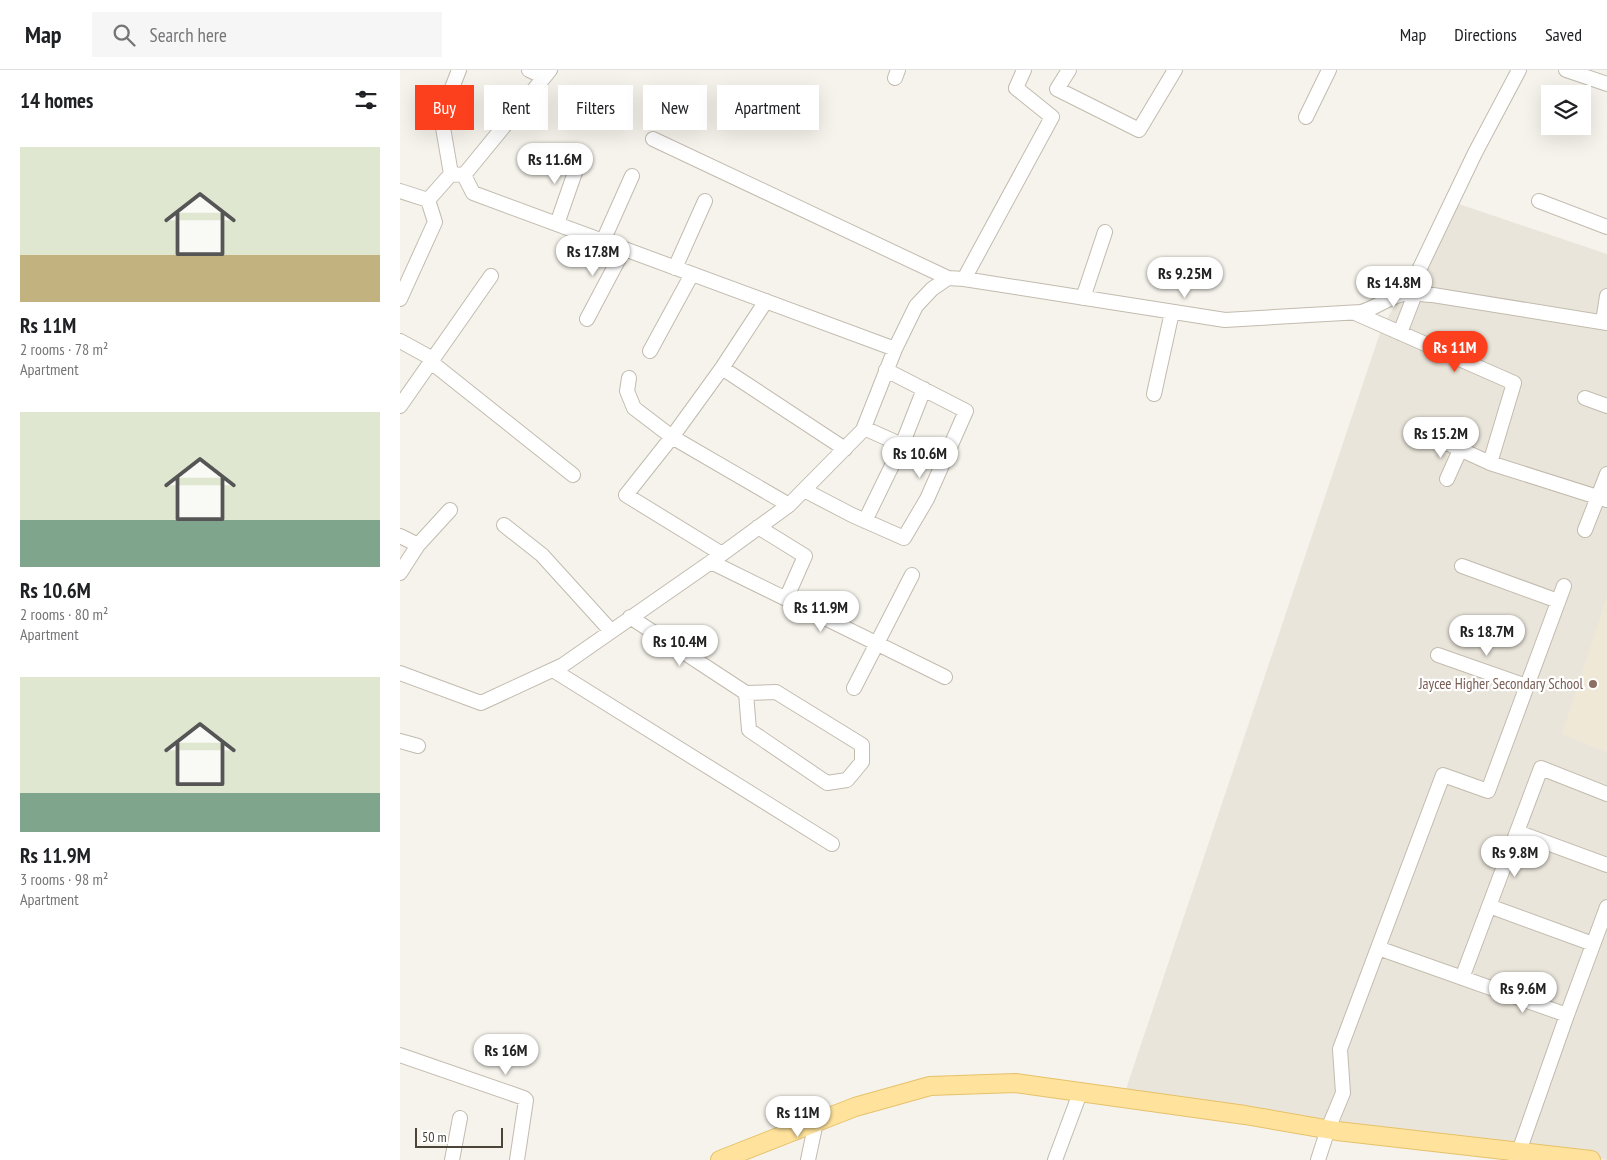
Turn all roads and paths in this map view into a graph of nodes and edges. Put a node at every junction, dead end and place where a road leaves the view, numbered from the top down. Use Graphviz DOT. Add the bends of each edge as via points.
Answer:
graph roads {
  1 [pos="459,70"];
  2 [pos="529,70"];
  3 [pos="1024,70"];
  4 [pos="1069,70"];
  5 [pos="1175,70"];
  6 [pos="1329,70"];
  7 [pos="1519,70"];
  8 [pos="1566,70"];
  9 [pos="547,74"];
  10 [pos="1607,84"];
  11 [pos="1306,117"];
  12 [pos="653,139"];
  13 [pos="581,155"];
  14 [pos="458,175"];
  15 [pos="632,176"];
  16 [pos="400,191"];
  17 [pos="428,200"];
  18 [pos="705,201"];
  19 [pos="1540,201"];
  20 [pos="557,224"];
  21 [pos="1607,227"];
  22 [pos="1105,232"];
  23 [pos="603,241"];
  24 [pos="624,249"];
  25 [pos="675,268"];
  26 [pos="692,274"];
  27 [pos="491,276"];
  28 [pos="948,278"];
  29 [pos="964,279"];
  30 [pos="1412,293"];
  31 [pos="1607,296"];
  32 [pos="1083,298"];
  33 [pos="400,299"];
  34 [pos="766,301"];
  35 [pos="1172,312"];
  36 [pos="1354,312"];
  37 [pos="587,319"];
  38 [pos="1605,323"];
  39 [pos="1400,333"];
  40 [pos="400,341"];
  41 [pos="894,349"];
  42 [pos="650,351"];
  43 [pos="432,361"];
  44 [pos="722,368"];
  45 [pos="886,370"];
  46 [pos="629,378"];
  47 [pos="924,390"];
  48 [pos="1154,394"];
  49 [pos="1585,398"];
  50 [pos="400,406"];
  51 [pos="1607,406"];
  52 [pos="864,428"];
  53 [pos="1429,435"];
  54 [pos="672,437"];
  55 [pos="902,445"];
  56 [pos="845,449"];
  57 [pos="1460,450"];
  58 [pos="1490,463"];
  59 [pos="1607,474"];
  60 [pos="573,475"];
  61 [pos="1447,480"];
  62 [pos="804,490"];
  63 [pos="1602,499"];
  64 [pos="789,505"];
  65 [pos="450,510"];
  66 [pos="865,521"];
  67 [pos="504,526"];
  68 [pos="758,528"];
  69 [pos="1585,530"];
  70 [pos="400,536"];
  71 [pos="418,545"];
  72 [pos="722,554"];
  73 [pos="710,562"];
  74 [pos="1462,566"];
  75 [pos="400,573"];
  76 [pos="912,575"];
  77 [pos="1564,586"];
  78 [pos="786,600"];
  79 [pos="1558,601"];
  80 [pos="630,617"];
  81 [pos="611,631"];
  82 [pos="877,644"];
  83 [pos="1438,655"];
  84 [pos="552,670"];
  85 [pos="400,673"];
  86 [pos="945,676"];
  87 [pos="1526,686"];
  88 [pos="854,688"];
  89 [pos="746,693"];
  90 [pos="400,741"];
  91 [pos="418,746"];
  92 [pos="1607,794"];
  93 [pos="1516,832"];
  94 [pos="832,844"];
  95 [pos="1607,866"];
  96 [pos="1489,906"];
  97 [pos="1607,907"];
  98 [pos="1593,944"];
  99 [pos="1378,948"];
  100 [pos="1462,978"];
  101 [pos="1567,1015"];
  102 [pos="400,1055"];
  103 [pos="1080,1093"];
  104 [pos="460,1118"];
  105 [pos="816,1122"];
  106 [pos="1328,1129"];
  107 [pos="1517,1156"];
  108 [pos="452,1160"];
  109 [pos="517,1160"];
  110 [pos="720,1160"];
  111 [pos="808,1160"];
  112 [pos="1055,1160"];
  113 [pos="1318,1160"];
  114 [pos="1591,1160"];
  1 -- 14 [label="street" via="441,116"];
  2 -- 9 [label="street"];
  3 -- 29 [label="street" via="1016,88 1052,117"];
  4 -- 5 [label="street" via="1057,89 1139,130"];
  6 -- 11 [label="street"];
  7 -- 30 [label="street" via="1475,153"];
  8 -- 10 [label="street"];
  9 -- 14 [label="street"];
  12 -- 28 [label="street"];
  13 -- 20 [label="street"];
  14 -- 17 [label="street"];
  14 -- 20 [label="street" via="473,193"];
  15 -- 23 [label="street"];
  16 -- 17 [label="street"];
  17 -- 33 [label="street" via="435,222"];
  18 -- 25 [label="street"];
  19 -- 21 [label="street"];
  20 -- 23 [label="street"];
  22 -- 32 [label="street"];
  23 -- 24 [label="street"];
  24 -- 25 [label="street"];
  24 -- 37 [label="street"];
  25 -- 26 [label="street"];
  26 -- 34 [label="street"];
  26 -- 42 [label="street"];
  27 -- 43 [label="street"];
  28 -- 29 [label="street"];
  28 -- 41 [label="street" via="916,306"];
  29 -- 32 [label="street"];
  30 -- 36 [label="street"];
  30 -- 38 [label="street"];
  30 -- 39 [label="street"];
  31 -- 38 [label="street"];
  32 -- 35 [label="street"];
  34 -- 41 [label="street"];
  34 -- 44 [label="street"];
  35 -- 36 [label="street" via="1226,320"];
  35 -- 48 [label="street"];
  36 -- 39 [label="street"];
  39 -- 58 [label="street" via="1514,383"];
  40 -- 43 [label="street"];
  41 -- 45 [label="street"];
  43 -- 50 [label="street"];
  43 -- 60 [label="street"];
  44 -- 54 [label="street"];
  44 -- 56 [label="street"];
  45 -- 47 [label="street"];
  45 -- 52 [label="street"];
  46 -- 54 [label="street" via="627,391 634,408"];
  47 -- 55 [label="street"];
  47 -- 66 [label="street" via="966,411 927,499 904,538"];
  49 -- 51 [label="street"];
  52 -- 55 [label="street"];
  52 -- 56 [label="street"];
  53 -- 57 [label="street"];
  54 -- 64 [label="street"];
  54 -- 72 [label="street" via="626,495"];
  55 -- 66 [label="street"];
  56 -- 62 [label="street"];
  57 -- 58 [label="street"];
  57 -- 61 [label="street"];
  58 -- 63 [label="street"];
  59 -- 63 [label="street"];
  62 -- 64 [label="street"];
  62 -- 66 [label="street"];
  63 -- 69 [label="street"];
  64 -- 68 [label="street"];
  65 -- 71 [label="street"];
  67 -- 81 [label="street" via="542,555"];
  68 -- 72 [label="street"];
  68 -- 78 [label="street" via="805,556"];
  70 -- 71 [label="street"];
  71 -- 75 [label="street"];
  72 -- 73 [label="street"];
  73 -- 78 [label="street"];
  73 -- 80 [label="street"];
  74 -- 79 [label="street"];
  76 -- 82 [label="street"];
  77 -- 79 [label="street"];
  78 -- 82 [label="street"];
  79 -- 87 [label="street"];
  80 -- 81 [label="street"];
  80 -- 89 [label="street"];
  81 -- 84 [label="street"];
  82 -- 86 [label="street"];
  82 -- 88 [label="street"];
  83 -- 87 [label="street"];
  84 -- 85 [label="street" via="481,703"];
  84 -- 94 [label="street"];
  87 -- 99 [label="street" via="1488,791 1443,775"];
  89 -- 89 [label="street" via="776,692 862,745 862,762 847,780 826,783 749,730"];
  90 -- 91 [label="street"];
  92 -- 93 [label="street" via="1541,768"];
  93 -- 95 [label="street"];
  93 -- 96 [label="street"];
  96 -- 98 [label="street"];
  96 -- 100 [label="street"];
  97 -- 98 [label="street"];
  98 -- 101 [label="street"];
  99 -- 100 [label="street"];
  99 -- 106 [label="street" via="1340,1049 1343,1093"];
  100 -- 101 [label="street"];
  101 -- 107 [label="street"];
  102 -- 109 [label="street" via="524,1098 524,1122"];
  103 -- 105 [label="main road" via="1014,1083 930,1086 855,1107"];
  103 -- 106 [label="main road"];
  103 -- 112 [label="street"];
  104 -- 108 [label="street"];
  105 -- 110 [label="main road"];
  105 -- 111 [label="street"];
  106 -- 107 [label="main road"];
  106 -- 113 [label="street"];
  107 -- 114 [label="main road"];
}
